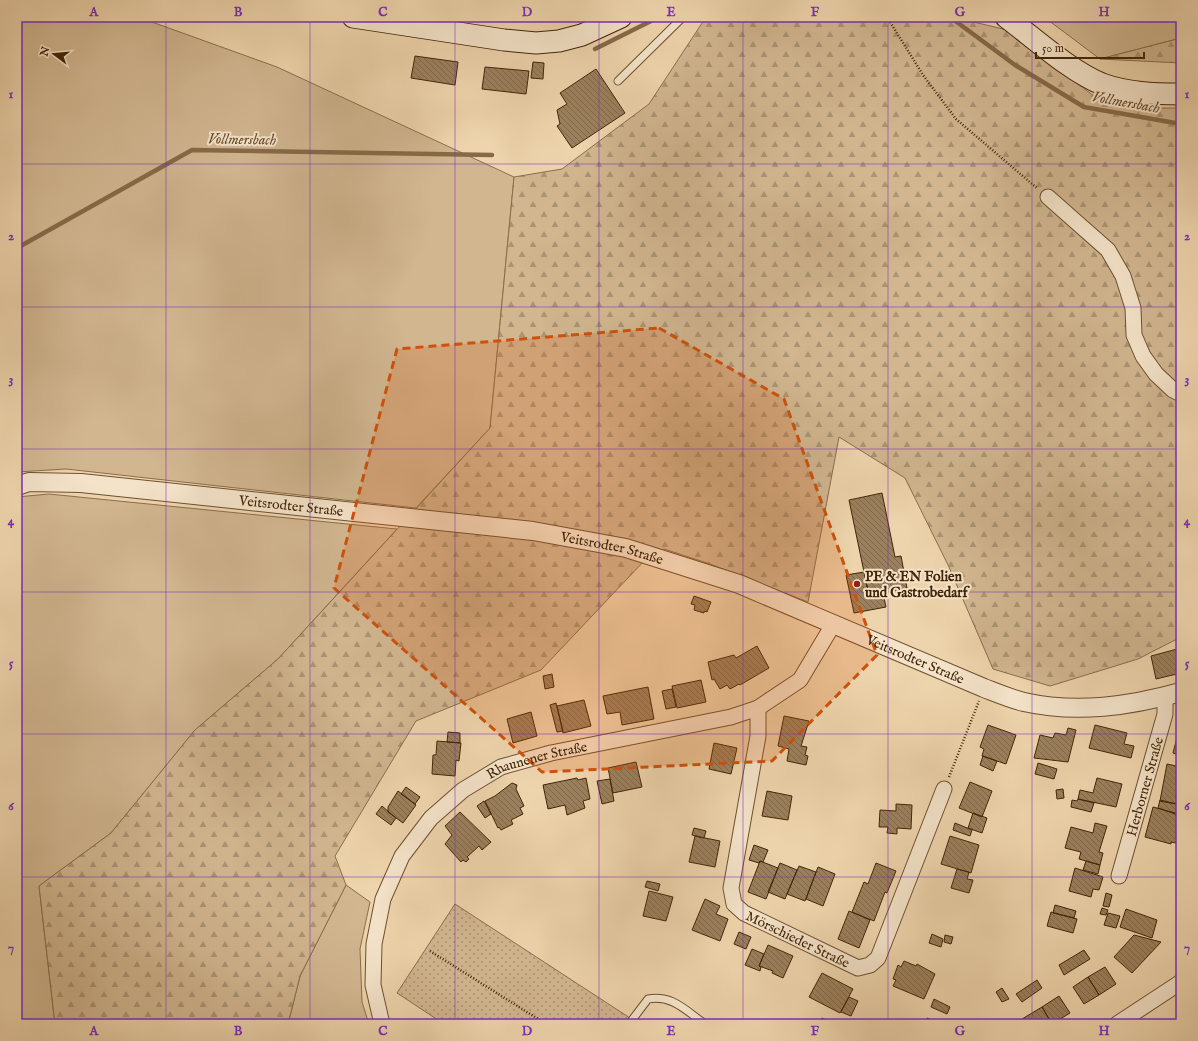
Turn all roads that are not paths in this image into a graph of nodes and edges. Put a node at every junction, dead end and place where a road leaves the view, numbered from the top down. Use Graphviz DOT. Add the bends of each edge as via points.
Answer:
graph roads {
  1 [pos="352,17"];
  2 [pos="621,17"];
  3 [pos="683,17"];
  4 [pos="1006,17"];
  5 [pos="618,81"];
  6 [pos="1181,94"];
  7 [pos="1048,197"];
  8 [pos="1181,394"];
  9 [pos="17,486"];
  10 [pos="834,623"];
  11 [pos="1173,694"];
  12 [pos="758,708"];
  13 [pos="944,789"];
  14 [pos="1119,876"];
  15 [pos="1181,982"];
  16 [pos="382,1024"];
  17 [pos="629,1024"];
  18 [pos="704,1024"];
  19 [pos="1117,1024"];
  1 -- 2 [label="main road" via="536,43 582,35"];
  3 -- 5 [label="lane"];
  4 -- 6 [label="main road" via="1068,63 1102,83 1138,92"];
  7 -- 8 [label="street" via="1108,250 1123,276 1133,308 1134,335 1143,356 1156,374"];
  9 -- 10 [label="street, Veitsrodter Straße" via="29,482 81,483 532,531 626,548 739,584"];
  10 -- 11 [label="street, Veitsrodter Straße" via="984,688 1023,702 1062,709 1094,709"];
  10 -- 12 [label="street, Rhaunener Straße" via="800,680"];
  11 -- 14 [label="street, Herborner Straße"];
  12 -- 13 [label="street, Mörschieder Straße" via="758,736 731,888 734,904 744,913 858,968 870,965 878,958"];
  12 -- 16 [label="street, Rhaunener Straße" via="731,717 551,753 515,763 501,767 463,790 431,818 402,856 383,899 374,944 373,985"];
  15 -- 19 [label="street"];
  17 -- 18 [label="lane" via="648,999 658,997 672,1000"];
}
